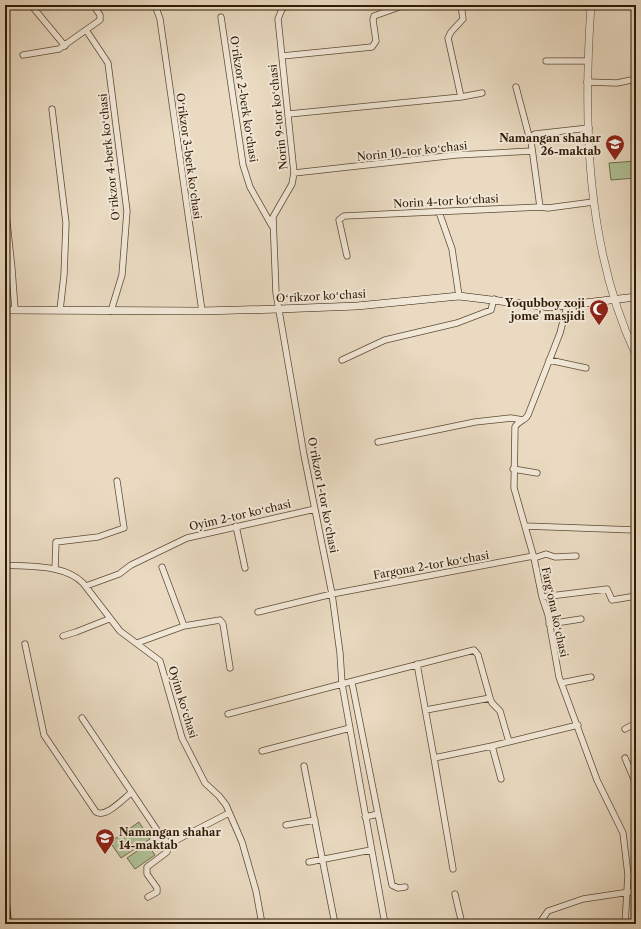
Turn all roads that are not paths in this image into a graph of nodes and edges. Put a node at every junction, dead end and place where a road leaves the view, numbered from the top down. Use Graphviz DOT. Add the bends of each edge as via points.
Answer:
graph roads {
  1 [pos="31,5"];
  2 [pos="94,5"];
  3 [pos="155,5"];
  4 [pos="287,5"];
  5 [pos="405,5"];
  6 [pos="461,5"];
  7 [pos="591,5"];
  8 [pos="221,17"];
  9 [pos="86,30"];
  10 [pos="65,46"];
  11 [pos="23,55"];
  12 [pos="282,56"];
  13 [pos="636,57"];
  14 [pos="546,61"];
  15 [pos="587,61"];
  16 [pos="635,79"];
  17 [pos="587,82"];
  18 [pos="516,87"];
  19 [pos="482,93"];
  20 [pos="461,97"];
  21 [pos="52,109"];
  22 [pos="289,114"];
  23 [pos="589,128"];
  24 [pos="531,141"];
  25 [pos="532,151"];
  26 [pos="294,173"];
  27 [pos="593,202"];
  28 [pos="5,204"];
  29 [pos="540,207"];
  30 [pos="439,212"];
  31 [pos="272,226"];
  32 [pos="347,256"];
  33 [pos="459,296"];
  34 [pos="636,297"];
  35 [pos="615,298"];
  36 [pos="494,299"];
  37 [pos="567,306"];
  38 [pos="279,309"];
  39 [pos="5,310"];
  40 [pos="15,310"];
  41 [pos="60,310"];
  42 [pos="111,311"];
  43 [pos="202,311"];
  44 [pos="636,355"];
  45 [pos="342,360"];
  46 [pos="549,360"];
  47 [pos="586,368"];
  48 [pos="523,420"];
  49 [pos="378,442"];
  50 [pos="636,448"];
  51 [pos="513,469"];
  52 [pos="636,470"];
  53 [pos="537,473"];
  54 [pos="117,481"];
  55 [pos="315,509"];
  56 [pos="636,520"];
  57 [pos="236,526"];
  58 [pos="525,526"];
  59 [pos="576,556"];
  60 [pos="534,557"];
  61 [pos="5,565"];
  62 [pos="162,567"];
  63 [pos="245,568"];
  64 [pos="55,569"];
  65 [pos="86,586"];
  66 [pos="332,594"];
  67 [pos="636,596"];
  68 [pos="542,598"];
  69 [pos="258,612"];
  70 [pos="109,618"];
  71 [pos="581,619"];
  72 [pos="549,624"];
  73 [pos="184,626"];
  74 [pos="63,636"];
  75 [pos="25,644"];
  76 [pos="137,644"];
  77 [pos="416,664"];
  78 [pos="230,668"];
  79 [pos="591,677"];
  80 [pos="352,683"];
  81 [pos="561,683"];
  82 [pos="342,684"];
  83 [pos="490,698"];
  84 [pos="426,710"];
  85 [pos="228,714"];
  86 [pos="82,718"];
  87 [pos="636,723"];
  88 [pos="578,724"];
  89 [pos="350,728"];
  90 [pos="625,729"];
  91 [pos="509,742"];
  92 [pos="492,746"];
  93 [pos="262,751"];
  94 [pos="434,758"];
  95 [pos="625,758"];
  96 [pos="304,766"];
  97 [pos="501,779"];
  98 [pos="635,781"];
  99 [pos="131,793"];
  100 [pos="229,813"];
  101 [pos="378,814"];
  102 [pos="365,817"];
  103 [pos="315,820"];
  104 [pos="286,825"];
  105 [pos="169,844"];
  106 [pos="371,850"];
  107 [pos="323,859"];
  108 [pos="309,862"];
  109 [pos="453,869"];
  110 [pos="405,887"];
  111 [pos="636,891"];
  112 [pos="628,892"];
  113 [pos="456,894"];
  114 [pos="148,897"];
  115 [pos="5,904"];
  116 [pos="7,924"];
  117 [pos="262,924"];
  118 [pos="335,924"];
  119 [pos="385,924"];
  120 [pos="462,924"];
  121 [pos="540,924"];
  122 [pos="625,924"];
  1 -- 10 [label="street"];
  2 -- 9 [label="street" via="100,17"];
  3 -- 43 [label="street, Oʻrikzor 3-berk koʻchasi" via="161,27"];
  4 -- 12 [label="street, Norin 9-tor koʻchasi" via="282,9 278,19"];
  5 -- 12 [label="street" via="374,16 376,41 372,47"];
  6 -- 20 [label="street" via="463,19 448,35"];
  7 -- 15 [label="main road"];
  8 -- 31 [label="street, Oʻrikzor 2-berk koʻchasi" via="244,164 250,187"];
  9 -- 10 [label="street"];
  9 -- 42 [label="street, Oʻrikzor 4-berk koʻchasi" via="108,63 127,211 122,275"];
  10 -- 11 [label="street" via="56,50"];
  12 -- 22 [label="street, Norin 9-tor koʻchasi"];
  13 -- 16 [label="street"];
  14 -- 15 [label="street"];
  15 -- 17 [label="main road"];
  16 -- 17 [label="street" via="617,83"];
  17 -- 23 [label="main road"];
  18 -- 24 [label="street"];
  19 -- 20 [label="street"];
  20 -- 22 [label="street"];
  21 -- 41 [label="street" via="67,233"];
  22 -- 26 [label="street, Norin 9-tor koʻchasi"];
  23 -- 24 [label="street" via="535,134 530,138"];
  23 -- 27 [label="main road"];
  24 -- 25 [label="street"];
  25 -- 26 [label="street, Norin 10-tor koʻchasi" via="449,156"];
  25 -- 29 [label="street"];
  26 -- 31 [label="street, Norin 9-tor koʻchasi" via="292,184 275,213"];
  27 -- 29 [label="street, Norin 4-tor koʻchasi"];
  27 -- 35 [label="main road"];
  28 -- 40 [label="street"];
  29 -- 30 [label="street, Norin 4-tor koʻchasi"];
  30 -- 32 [label="street, Norin 4-tor koʻchasi" via="340,217 339,223"];
  30 -- 33 [label="street" via="452,252"];
  31 -- 38 [label="street, Oʻrikzor 1-tor koʻchasi"];
  33 -- 36 [label="main road, Oʻrikzor koʻchasi"];
  33 -- 38 [label="main road, Oʻrikzor koʻchasi" via="357,306"];
  34 -- 35 [label="main road, Oʻrikzor koʻchasi"];
  35 -- 37 [label="main road, Oʻrikzor koʻchasi"];
  35 -- 44 [label="main road"];
  36 -- 37 [label="main road, Oʻrikzor koʻchasi" via="529,306"];
  36 -- 45 [label="street" via="491,310 457,323 385,340"];
  37 -- 46 [label="street, Fargʻona koʻchasi" via="562,328"];
  38 -- 43 [label="main road, Oʻrikzor koʻchasi"];
  38 -- 55 [label="street, Oʻrikzor 1-tor koʻchasi"];
  39 -- 40 [label="main road, Oʻrikzor koʻchasi"];
  40 -- 41 [label="main road, Oʻrikzor koʻchasi"];
  41 -- 42 [label="main road, Oʻrikzor koʻchasi"];
  42 -- 43 [label="main road, Oʻrikzor koʻchasi"];
  46 -- 47 [label="street"];
  46 -- 48 [label="street, Fargʻona koʻchasi" via="528,415"];
  48 -- 49 [label="street" via="511,418 475,422"];
  48 -- 51 [label="street, Fargʻona koʻchasi" via="515,427"];
  50 -- 52 [label="street"];
  51 -- 53 [label="street"];
  51 -- 58 [label="street, Fargʻona koʻchasi" via="514,488"];
  54 -- 64 [label="street" via="124,528 98,537 56,542"];
  55 -- 57 [label="street, Oyim 2-tor koʻchasi"];
  55 -- 66 [label="street, Oʻrikzor 1-tor koʻchasi"];
  56 -- 58 [label="street" via="635,530"];
  57 -- 63 [label="street"];
  57 -- 65 [label="street, Oyim 2-tor koʻchasi" via="187,538 131,565 119,574"];
  58 -- 60 [label="street, Fargʻona koʻchasi"];
  59 -- 60 [label="street, Fargona 2-tor koʻchasi" via="555,557 546,554"];
  60 -- 66 [label="street, Fargona 2-tor koʻchasi"];
  60 -- 68 [label="street, Fargʻona koʻchasi"];
  61 -- 64 [label="street, Oyim koʻchasi"];
  62 -- 73 [label="street"];
  64 -- 65 [label="street, Oyim koʻchasi" via="76,577"];
  65 -- 70 [label="street, Oyim koʻchasi"];
  66 -- 69 [label="street, Fargona 2-tor koʻchasi"];
  66 -- 82 [label="street, Oʻrikzor 1-tor koʻchasi"];
  67 -- 68 [label="street" via="612,600 607,589"];
  68 -- 72 [label="street, Fargʻona koʻchasi"];
  70 -- 74 [label="street"];
  70 -- 76 [label="street, Oyim koʻchasi" via="124,635"];
  71 -- 72 [label="street"];
  72 -- 81 [label="street, Fargʻona koʻchasi"];
  73 -- 76 [label="street"];
  73 -- 78 [label="street" via="221,621"];
  75 -- 99 [label="street" via="44,735 96,812 105,813"];
  76 -- 100 [label="street, Oyim koʻchasi" via="160,661 182,738 205,783 223,800"];
  77 -- 80 [label="street"];
  77 -- 83 [label="street" via="474,650 478,655"];
  77 -- 84 [label="street"];
  79 -- 81 [label="street"];
  80 -- 82 [label="street"];
  80 -- 101 [label="street"];
  81 -- 88 [label="street, Fargʻona koʻchasi"];
  82 -- 85 [label="street"];
  82 -- 89 [label="street, Oʻrikzor 1-tor koʻchasi"];
  83 -- 84 [label="street"];
  83 -- 91 [label="street" via="500,711"];
  84 -- 94 [label="street"];
  86 -- 99 [label="street"];
  87 -- 90 [label="street"];
  88 -- 91 [label="street"];
  88 -- 112 [label="street, Fargʻona koʻchasi" via="598,780 624,833"];
  89 -- 93 [label="street"];
  89 -- 102 [label="street, Oʻrikzor 1-tor koʻchasi"];
  91 -- 92 [label="street"];
  92 -- 94 [label="street"];
  92 -- 97 [label="street"];
  94 -- 109 [label="street"];
  95 -- 98 [label="street"];
  96 -- 103 [label="street"];
  99 -- 105 [label="street"];
  100 -- 105 [label="street"];
  100 -- 117 [label="street, Oyim koʻchasi" via="246,852"];
  101 -- 102 [label="street"];
  101 -- 110 [label="street" via="392,885 398,888"];
  102 -- 106 [label="street, Oʻrikzor 1-tor koʻchasi"];
  103 -- 104 [label="street"];
  103 -- 107 [label="street"];
  105 -- 114 [label="street" via="167,852 147,867 147,874 157,888 156,892"];
  106 -- 107 [label="street"];
  106 -- 119 [label="street, Oʻrikzor 1-tor koʻchasi"];
  107 -- 108 [label="street"];
  107 -- 118 [label="street"];
  111 -- 112 [label="street"];
  112 -- 121 [label="street" via="583,899 548,911"];
  112 -- 122 [label="street, Fargʻona koʻchasi"];
  113 -- 120 [label="street"];
  115 -- 116 [label="main road"];
}
